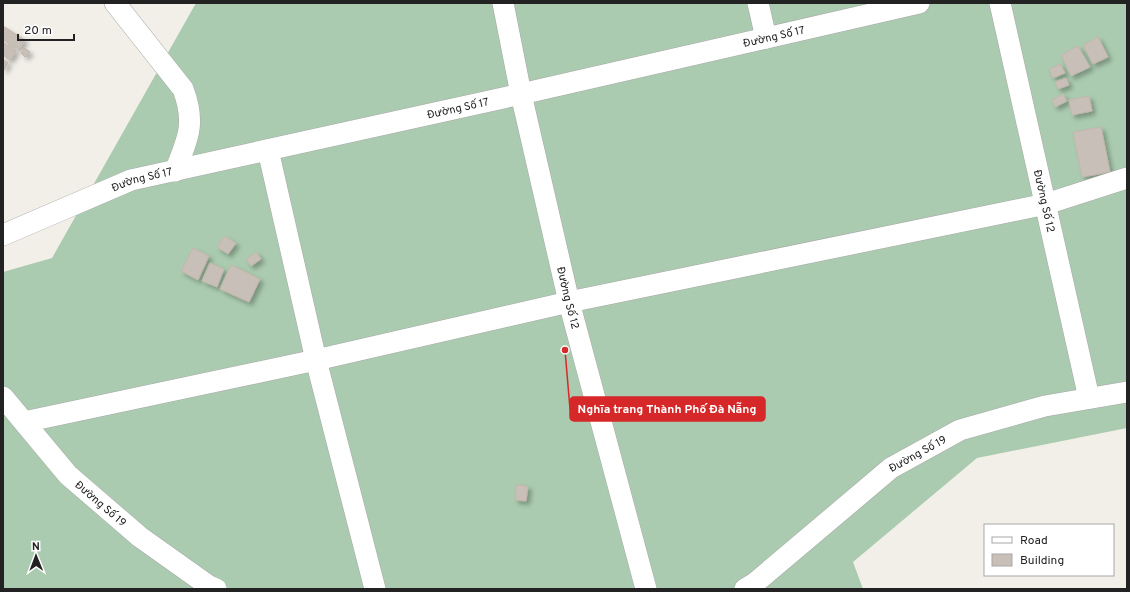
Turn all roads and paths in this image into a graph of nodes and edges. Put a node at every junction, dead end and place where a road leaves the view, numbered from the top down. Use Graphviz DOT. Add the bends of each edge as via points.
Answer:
graph roads {
  1 [pos="115,3"];
  2 [pos="503,3"];
  3 [pos="758,3"];
  4 [pos="920,3"];
  5 [pos="1000,3"];
  6 [pos="766,38"];
  7 [pos="521,94"];
  8 [pos="268,150"];
  9 [pos="175,171"];
  10 [pos="1127,178"];
  11 [pos="1046,204"];
  12 [pos="3,235"];
  13 [pos="569,302"];
  14 [pos="316,360"];
  15 [pos="1127,392"];
  16 [pos="3,398"];
  17 [pos="1089,398"];
  18 [pos="24,422"];
  19 [pos="206,588"];
  20 [pos="375,589"];
  21 [pos="646,589"];
  22 [pos="745,589"];
  1 -- 9 [label="street" via="183,89 189,105 188,141"];
  2 -- 7 [label="street, Đường Số 12"];
  3 -- 6 [label="street"];
  4 -- 6 [label="street, Đường Số 17"];
  5 -- 11 [label="street, Đường Số 12"];
  6 -- 7 [label="street, Đường Số 17"];
  7 -- 8 [label="street, Đường Số 17"];
  7 -- 13 [label="street, Đường Số 12"];
  8 -- 9 [label="street, Đường Số 17"];
  8 -- 14 [label="street"];
  9 -- 12 [label="street, Đường Số 17" via="132,180"];
  10 -- 11 [label="street"];
  11 -- 13 [label="street"];
  11 -- 17 [label="street, Đường Số 12"];
  13 -- 14 [label="street"];
  13 -- 21 [label="street, Đường Số 12"];
  14 -- 18 [label="street"];
  14 -- 20 [label="street"];
  15 -- 17 [label="street, Đường Số 19"];
  16 -- 18 [label="street, Đường Số 19"];
  17 -- 22 [label="street, Đường Số 19" via="1045,406 960,430 891,468"];
  18 -- 19 [label="street, Đường Số 19" via="68,475 140,537"];
}
